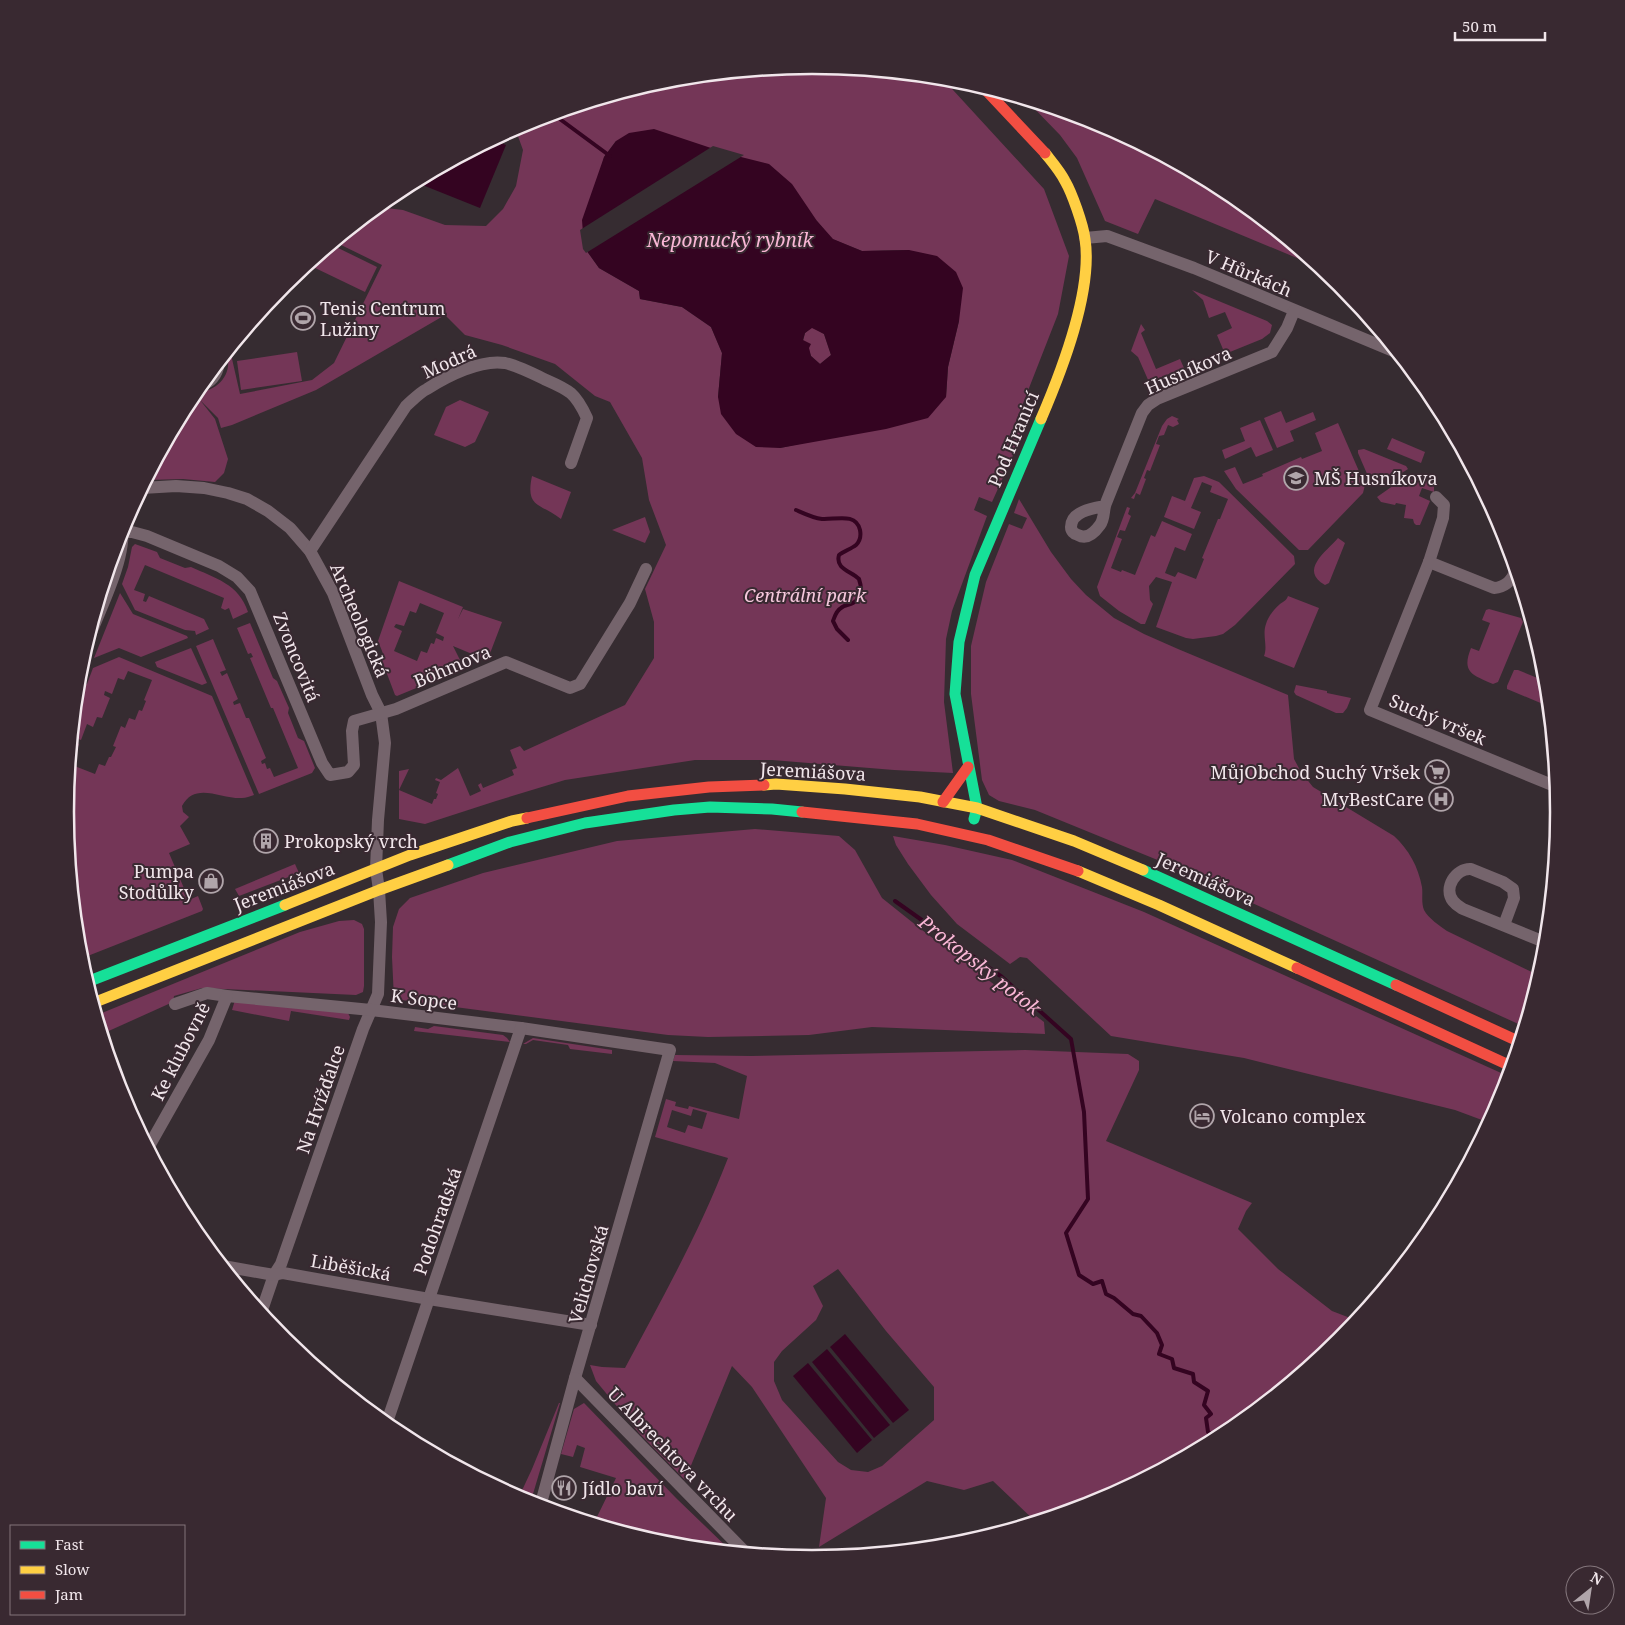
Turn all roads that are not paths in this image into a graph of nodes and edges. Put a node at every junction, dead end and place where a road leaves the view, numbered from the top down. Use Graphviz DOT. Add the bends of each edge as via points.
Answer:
graph roads {
  1 [pos="992,96"];
  2 [pos="1085,238"];
  3 [pos="1294,311"];
  4 [pos="1387,349"];
  5 [pos="571,463"];
  6 [pos="149,488"];
  7 [pos="1436,497"];
  8 [pos="1105,506"];
  9 [pos="130,531"];
  10 [pos="310,551"];
  11 [pos="120,555"];
  12 [pos="1429,562"];
  13 [pos="646,569"];
  14 [pos="1513,577"];
  15 [pos="112,578"];
  16 [pos="381,713"];
  17 [pos="968,767"];
  18 [pos="1550,784"];
  19 [pos="943,802"];
  20 [pos="977,808"];
  21 [pos="969,835"];
  22 [pos="376,869"];
  23 [pos="379,890"];
  24 [pos="1504,925"];
  25 [pos="1540,940"];
  26 [pos="93,980"];
  27 [pos="226,996"];
  28 [pos="98,1001"];
  29 [pos="176,1004"];
  30 [pos="371,1010"];
  31 [pos="520,1028"];
  32 [pos="1515,1040"];
  33 [pos="670,1050"];
  34 [pos="1507,1064"];
  35 [pos="151,1142"];
  36 [pos="230,1267"];
  37 [pos="274,1274"];
  38 [pos="429,1299"];
  39 [pos="263,1307"];
  40 [pos="591,1325"];
  41 [pos="575,1378"];
  42 [pos="389,1417"];
  43 [pos="542,1500"];
  44 [pos="740,1547"];
  1 -- 2 [label="main road, Pod Hranicí" via="1044,151 1065,180"];
  2 -- 3 [label="street, V Hůrkách" via="1106,236 1194,268"];
  2 -- 17 [label="main road, Pod Hranicí" via="1085,278 1076,323 1054,386 975,576 959,642 955,694"];
  3 -- 4 [label="street, V Hůrkách"];
  3 -- 8 [label="street, Husníkova" via="1272,352 1148,405"];
  5 -- 10 [label="street, Modrá" via="587,418 581,404 568,390 525,370 505,363 488,362 456,373 426,389 406,406"];
  6 -- 10 [label="street, Archeologická" via="204,488 247,500 290,528"];
  7 -- 12 [label="street, Suchý vršek" via="1444,505 1445,512"];
  9 -- 16 [label="street, Zvoncovitá" via="219,566 237,577 250,591 322,763 330,775 348,772 354,765 354,721"];
  10 -- 16 [label="street, Archeologická" via="333,593"];
  11 -- 15 [label="street"];
  12 -- 14 [label="street" via="1494,588 1507,584"];
  12 -- 18 [label="street, Suchý vršek" via="1370,710"];
  13 -- 16 [label="street, Böhmova" via="630,602 580,684 570,688 506,662"];
  16 -- 22 [label="street, Archeologická" via="385,743"];
  17 -- 19 [label="main road"];
  17 -- 20 [label="main road, Pod Hranicí"];
  19 -- 20 [label="main road, Jeremiášova"];
  19 -- 22 [label="main road, Jeremiášova" via="920,797 776,784 628,796 503,824 419,851"];
  20 -- 21 [label="main road, Pod Hranicí"];
  20 -- 32 [label="main road, Jeremiášova" via="1074,841 1166,880"];
  21 -- 23 [label="main road" via="917,824 772,808 674,810 585,823 510,842"];
  21 -- 34 [label="main road" via="1071,868 1159,905"];
  22 -- 23 [label="street, Archeologická"];
  22 -- 26 [label="main road, Jeremiášova"];
  23 -- 28 [label="main road"];
  23 -- 30 [label="street, Na Hvížďalce" via="378,994"];
  24 -- 24 [label="street" via="1453,902 1450,891 1457,873 1471,869 1513,889 1514,898"];
  24 -- 25 [label="street"];
  27 -- 29 [label="street, K Sopce" via="207,993"];
  27 -- 30 [label="street, K Sopce"];
  27 -- 35 [label="street, Ke klubovně" via="209,1040"];
  30 -- 31 [label="street, K Sopce"];
  30 -- 37 [label="street, Na Hvížďalce" via="281,1264"];
  31 -- 33 [label="street, K Sopce"];
  31 -- 38 [label="street, Podohradská"];
  33 -- 40 [label="street, Velichovská"];
  36 -- 37 [label="street, Liběšická"];
  37 -- 38 [label="street, Liběšická"];
  37 -- 39 [label="street, Na Hvížďalce"];
  38 -- 40 [label="street, Liběšická"];
  38 -- 42 [label="street, Podohradská"];
  40 -- 41 [label="street, Velichovská"];
  41 -- 43 [label="street, Velichovská"];
  41 -- 44 [label="street, U Albrechtova vrchu"];
}
